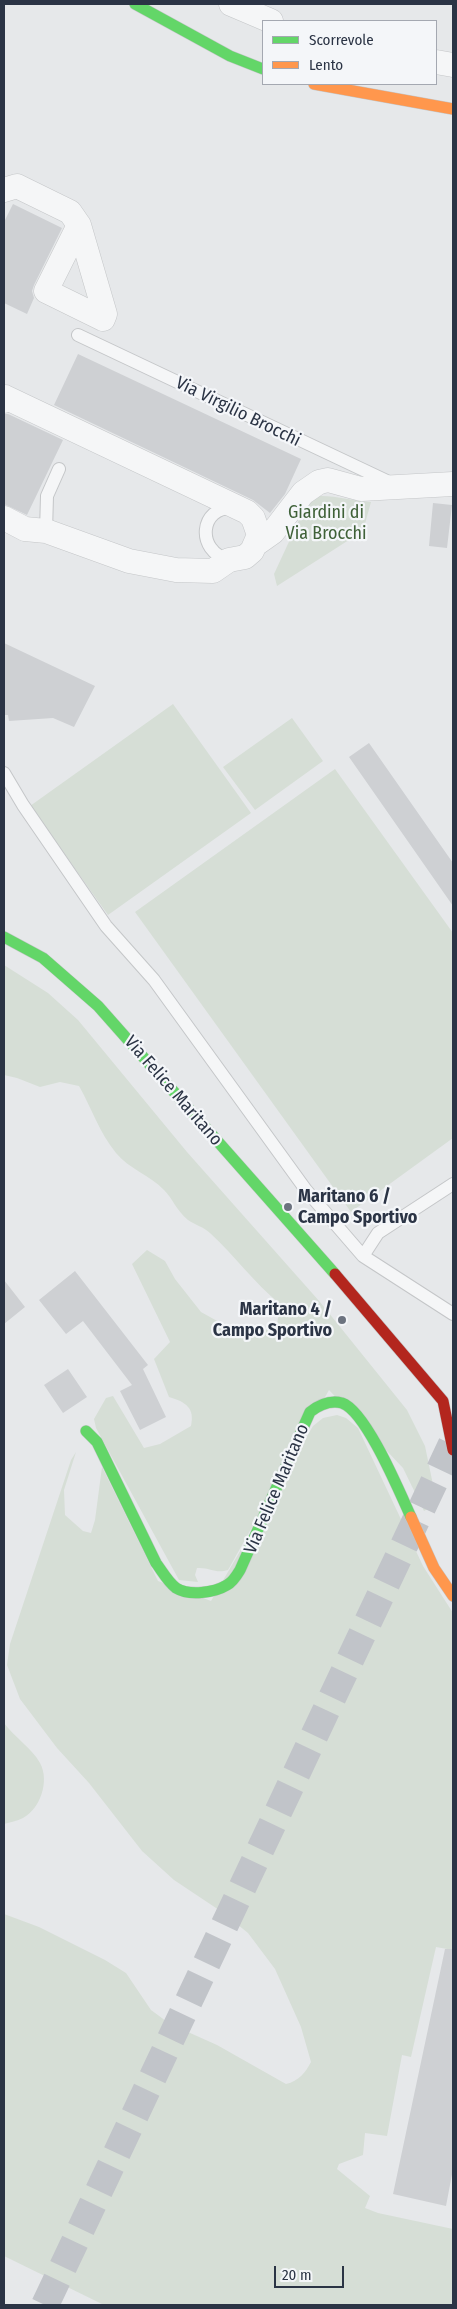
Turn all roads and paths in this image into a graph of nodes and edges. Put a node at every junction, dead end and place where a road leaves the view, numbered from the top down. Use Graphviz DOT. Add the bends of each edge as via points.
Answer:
graph roads {
  1 [pos="135,4"];
  2 [pos="231,4"];
  3 [pos="269,20"];
  4 [pos="437,62"];
  5 [pos="453,65"];
  6 [pos="262,69"];
  7 [pos="320,85"];
  8 [pos="453,109"];
  9 [pos="4,190"];
  10 [pos="79,225"];
  11 [pos="78,335"];
  12 [pos="4,398"];
  13 [pos="58,469"];
  14 [pos="453,484"];
  15 [pos="400,487"];
  16 [pos="238,508"];
  17 [pos="4,518"];
  18 [pos="25,530"];
  19 [pos="256,544"];
  20 [pos="229,560"];
  21 [pos="4,773"];
  22 [pos="4,937"];
  23 [pos="453,1184"];
  24 [pos="362,1256"];
  25 [pos="453,1314"];
  26 [pos="448,1399"];
  27 [pos="86,1431"];
  28 [pos="453,1450"];
  29 [pos="453,1596"];
  1 -- 6 [label="main road" via="230,56"];
  2 -- 3 [label="street"];
  4 -- 5 [label="street"];
  7 -- 8 [label="main road"];
  9 -- 10 [label="street" via="16,186 23,189 70,212"];
  11 -- 15 [label="lane, Via Virgilio Brocchi"];
  12 -- 16 [label="street"];
  13 -- 18 [label="lane" via="47,496"];
  14 -- 15 [label="street, Via Virgilio Brocchi"];
  15 -- 19 [label="street, Via Virgilio Brocchi" via="361,489 328,480 319,482 302,494 265,540"];
  16 -- 19 [label="street" via="247,512 257,526"];
  16 -- 20 [label="lane" via="221,510 208,522 206,530 208,547 221,558"];
  17 -- 18 [label="street, Via Virgilio Brocchi"];
  18 -- 20 [label="street, Via Virgilio Brocchi" via="157,568 208,572"];
  19 -- 20 [label="street, Via Virgilio Brocchi" via="245,557"];
  21 -- 24 [label="lane" via="106,926 154,980 306,1190"];
  22 -- 26 [label="main road, Via Felice Maritano" via="49,960 98,1006 417,1368"];
  23 -- 24 [label="lane" via="378,1233"];
  24 -- 25 [label="lane"];
  26 -- 28 [label="main road, Via Felice Maritano"];
  27 -- 29 [label="main road, Via Felice Maritano" via="97,1442 160,1570 176,1588 192,1592 228,1584 240,1570 310,1412 326,1403 344,1404 363,1423 392,1470 433,1567"];
}
